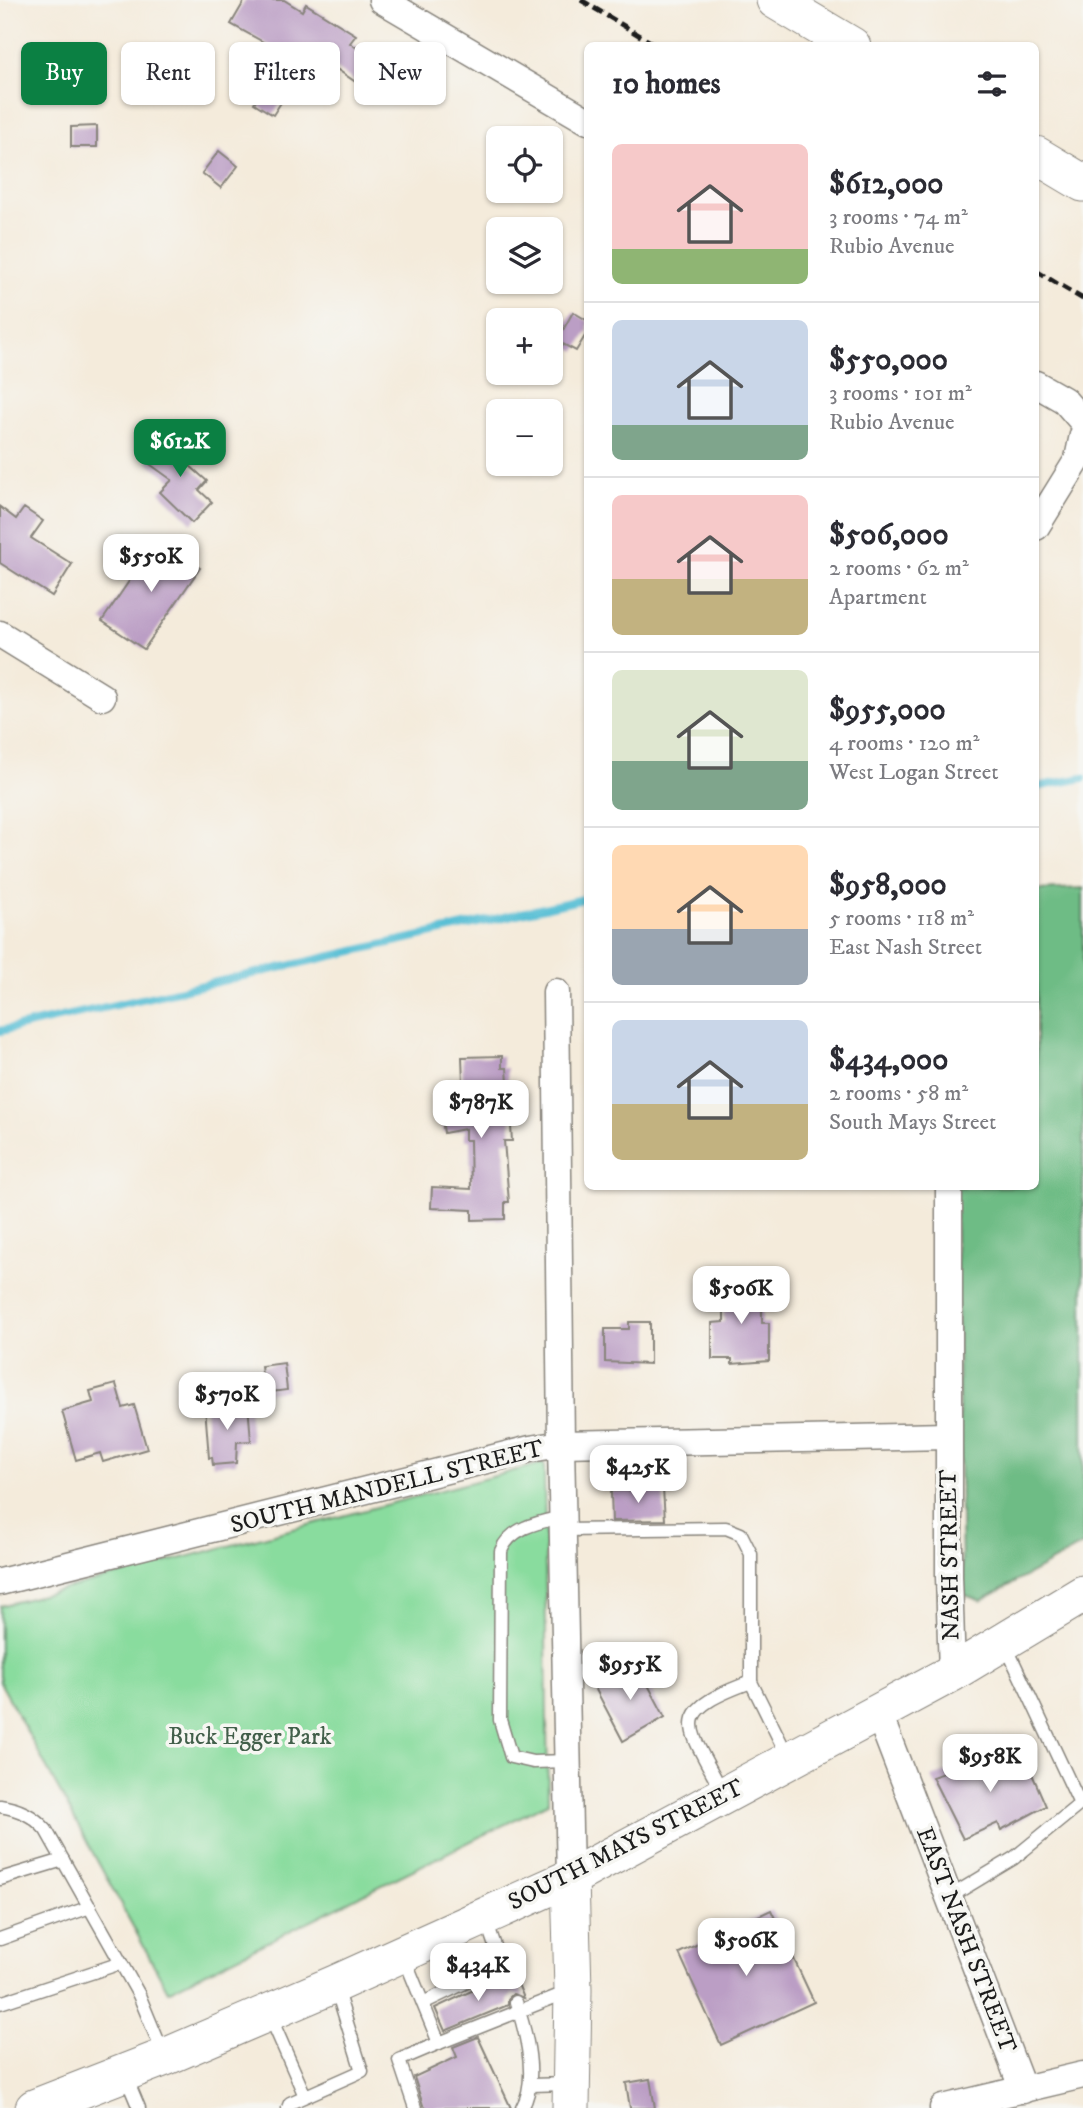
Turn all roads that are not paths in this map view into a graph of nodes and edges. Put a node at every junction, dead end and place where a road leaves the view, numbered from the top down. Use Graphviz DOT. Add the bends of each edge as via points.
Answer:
graph roads {
  1 [pos="382,0"];
  2 [pos="775,0"];
  3 [pos="845,42"];
  4 [pos="584,119"];
  5 [pos="1039,157"];
  6 [pos="1083,183"];
  7 [pos="1039,386"];
  8 [pos="1083,422"];
  9 [pos="1083,435"];
  10 [pos="1039,522"];
  11 [pos="0,634"];
  12 [pos="102,697"];
  13 [pos="556,992"];
  14 [pos="948,1190"];
  15 [pos="948,1436"];
  16 [pos="561,1444"];
  17 [pos="562,1523"];
  18 [pos="0,1582"];
  19 [pos="1083,1594"];
  20 [pos="1004,1642"];
  21 [pos="952,1673"];
  22 [pos="751,1682"];
  23 [pos="878,1712"];
  24 [pos="789,1760"];
  25 [pos="568,1761"];
  26 [pos="724,1795"];
  27 [pos="0,1806"];
  28 [pos="63,1860"];
  29 [pos="570,1878"];
  30 [pos="0,1879"];
  31 [pos="951,1896"];
  32 [pos="90,1907"];
  33 [pos="485,1916"];
  34 [pos="0,1938"];
  35 [pos="403,1953"];
  36 [pos="121,1963"];
  37 [pos="335,1984"];
  38 [pos="573,1990"];
  39 [pos="0,2003"];
  40 [pos="423,2003"];
  41 [pos="518,2007"];
  42 [pos="268,2013"];
  43 [pos="439,2043"];
  44 [pos="165,2057"];
  45 [pos="125,2073"];
  46 [pos="1083,2075"];
  47 [pos="530,2085"];
  48 [pos="1023,2091"];
  49 [pos="305,2096"];
  50 [pos="571,2096"];
  51 [pos="34,2108"];
  52 [pos="139,2108"];
  53 [pos="288,2108"];
  54 [pos="415,2108"];
  55 [pos="522,2108"];
  56 [pos="943,2108"];
  1 -- 4 [label="street"];
  2 -- 3 [label="main road"];
  5 -- 6 [label="main road"];
  7 -- 8 [label="street" via="1063,400"];
  9 -- 10 [label="street" via="1077,459"];
  11 -- 12 [label="street"];
  13 -- 16 [label="street"];
  14 -- 15 [label="street, NASH STREET"];
  15 -- 16 [label="street, SOUTH MANDELL STREET"];
  15 -- 21 [label="street, NASH STREET"];
  16 -- 17 [label="street"];
  16 -- 18 [label="street, SOUTH MANDELL STREET"];
  17 -- 22 [label="lane" via="726,1528 741,1534 751,1554"];
  17 -- 25 [label="street"];
  17 -- 25 [label="lane" via="517,1532 501,1551 500,1720 511,1757"];
  19 -- 20 [label="main road, SOUTH MAYS STREET"];
  20 -- 21 [label="main road, SOUTH MAYS STREET"];
  20 -- 31 [label="lane" via="1080,1804 1014,1858"];
  21 -- 23 [label="main road, SOUTH MAYS STREET"];
  22 -- 24 [label="lane"];
  22 -- 26 [label="lane" via="712,1696 692,1717 691,1729"];
  23 -- 24 [label="main road, SOUTH MAYS STREET"];
  23 -- 31 [label="street, EAST NASH STREET"];
  24 -- 26 [label="main road, SOUTH MAYS STREET"];
  25 -- 29 [label="street"];
  26 -- 29 [label="main road, SOUTH MAYS STREET"];
  27 -- 28 [label="lane" via="37,1819"];
  28 -- 30 [label="lane"];
  28 -- 32 [label="lane"];
  29 -- 33 [label="main road, SOUTH MAYS STREET"];
  29 -- 38 [label="main road"];
  31 -- 48 [label="street, EAST NASH STREET"];
  32 -- 34 [label="lane"];
  32 -- 36 [label="lane"];
  33 -- 35 [label="main road, SOUTH MAYS STREET"];
  33 -- 40 [label="lane" via="504,1970"];
  35 -- 37 [label="main road, SOUTH MAYS STREET"];
  35 -- 40 [label="lane"];
  36 -- 39 [label="lane"];
  36 -- 44 [label="lane"];
  37 -- 42 [label="main road, SOUTH MAYS STREET"];
  37 -- 49 [label="lane" via="362,2071"];
  38 -- 41 [label="lane"];
  38 -- 50 [label="main road"];
  40 -- 43 [label="lane"];
  41 -- 43 [label="lane"];
  41 -- 47 [label="lane"];
  42 -- 44 [label="main road, SOUTH MAYS STREET"];
  42 -- 49 [label="lane"];
  43 -- 54 [label="lane" via="399,2060"];
  44 -- 45 [label="main road, SOUTH MAYS STREET"];
  45 -- 51 [label="main road, SOUTH MAYS STREET"];
  45 -- 52 [label="lane"];
  46 -- 48 [label="street"];
  47 -- 50 [label="lane"];
  47 -- 55 [label="lane"];
  48 -- 56 [label="street"];
  49 -- 53 [label="lane"];
}
